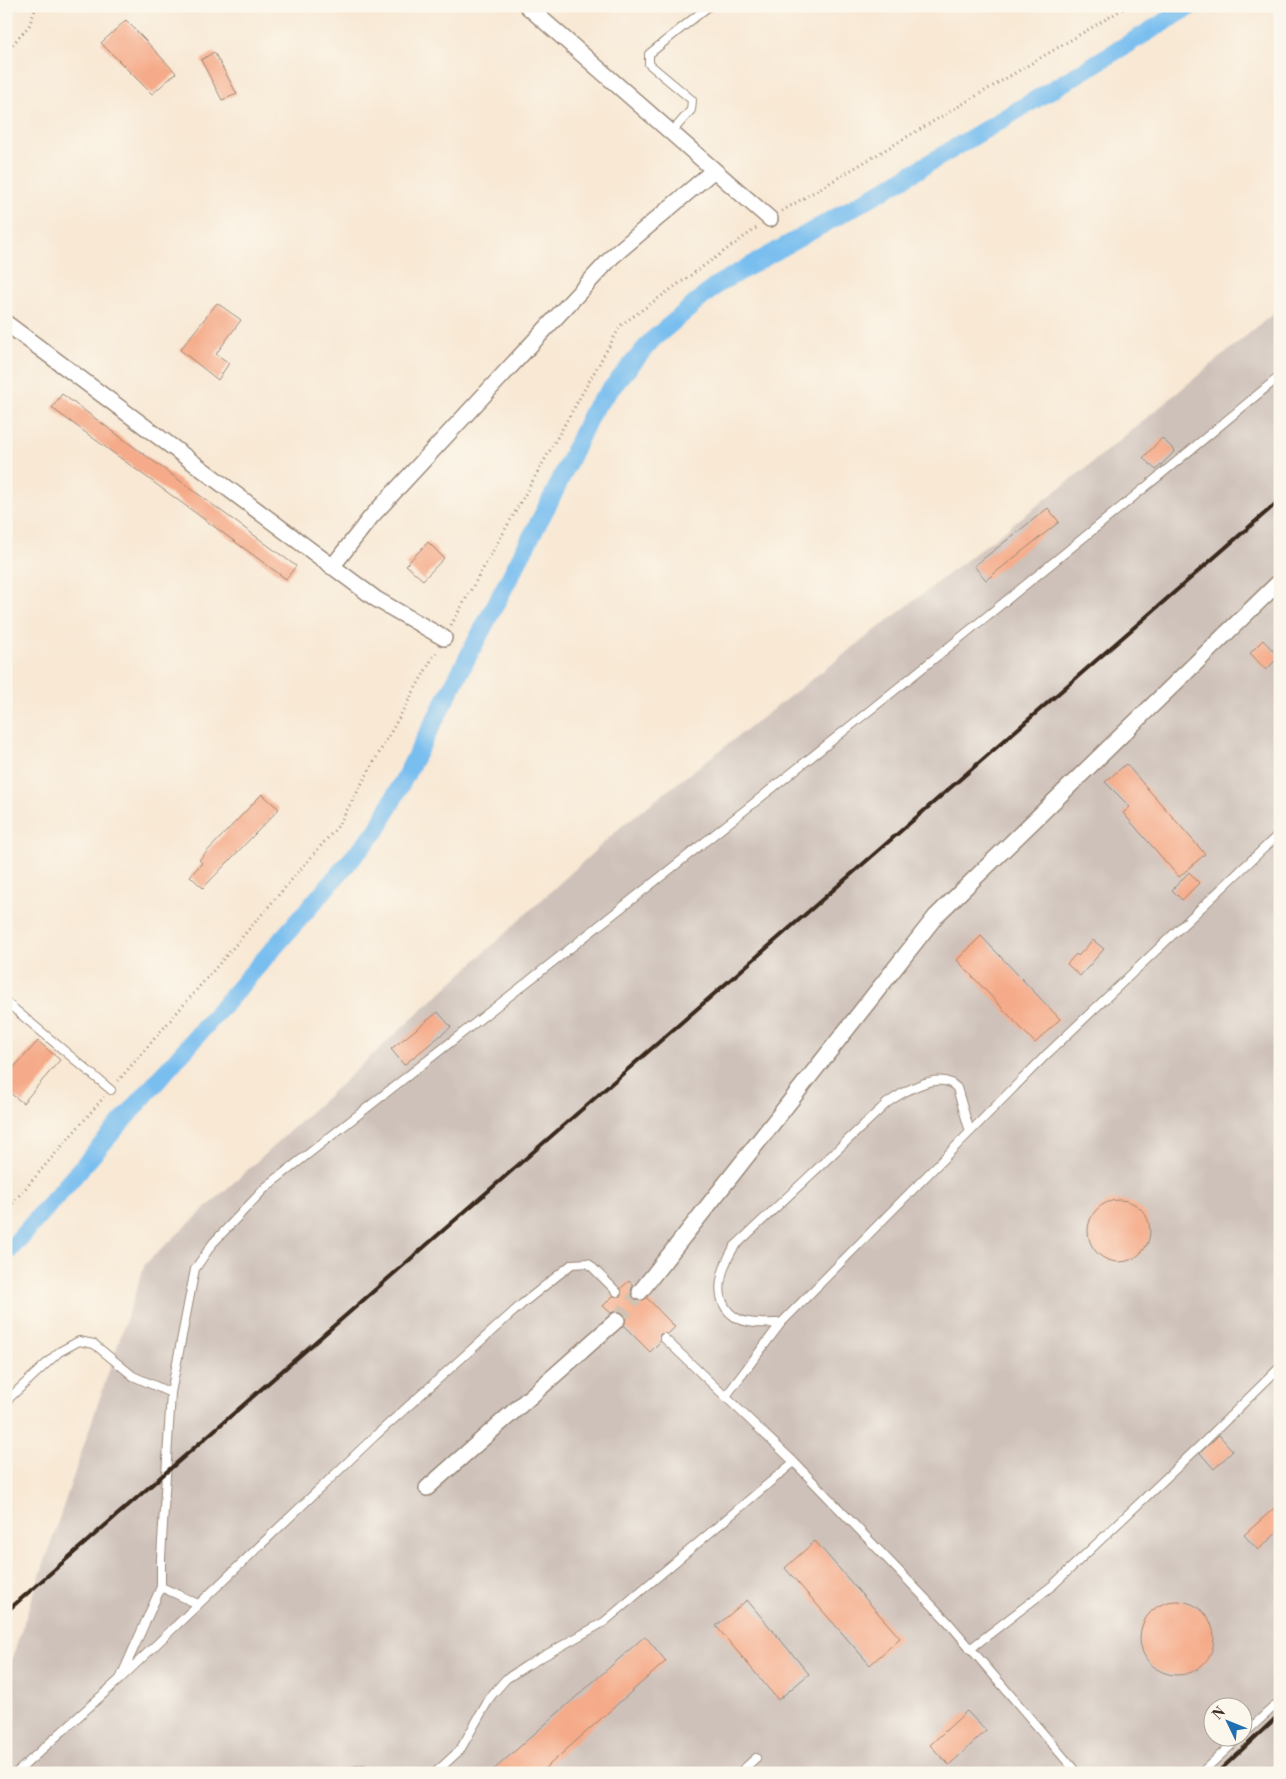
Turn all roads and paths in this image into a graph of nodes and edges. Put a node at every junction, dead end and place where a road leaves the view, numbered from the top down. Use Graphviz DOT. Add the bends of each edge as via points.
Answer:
graph roads {
  1 [pos="46,6"];
  2 [pos="527,6"];
  3 [pos="708,6"];
  4 [pos="1128,6"];
  5 [pos="6,52"];
  6 [pos="672,133"];
  7 [pos="714,170"];
  8 [pos="770,219"];
  9 [pos="6,323"];
  10 [pos="1280,376"];
  11 [pos="332,567"];
  12 [pos="1280,581"];
  13 [pos="444,638"];
  14 [pos="1280,833"];
  15 [pos="6,1002"];
  16 [pos="110,1090"];
  17 [pos="970,1132"];
  18 [pos="6,1211"];
  19 [pos="617,1292"];
  20 [pos="640,1292"];
  21 [pos="617,1320"];
  22 [pos="781,1323"];
  23 [pos="664,1338"];
  24 [pos="1280,1367"];
  25 [pos="171,1393"];
  26 [pos="726,1396"];
  27 [pos="6,1401"];
  28 [pos="794,1462"];
  29 [pos="427,1488"];
  30 [pos="161,1587"];
  31 [pos="198,1604"];
  32 [pos="970,1649"];
  33 [pos="120,1679"];
  34 [pos="1280,1701"];
  35 [pos="1254,1725"];
  36 [pos="1230,1746"];
  37 [pos="756,1758"];
  38 [pos="16,1773"];
  39 [pos="344,1773"];
  40 [pos="366,1773"];
  41 [pos="435,1773"];
  42 [pos="739,1773"];
  43 [pos="1077,1773"];
  44 [pos="1201,1773"];
  1 -- 5 [label="path" via="36,10 29,26"];
  2 -- 6 [label="street"];
  3 -- 6 [label="lane" via="649,54 649,64 692,100 691,110"];
  4 -- 8 [label="path"];
  6 -- 7 [label="street"];
  7 -- 8 [label="street"];
  7 -- 11 [label="street" via="613,256 371,517"];
  8 -- 13 [label="path" via="621,325"];
  9 -- 11 [label="street"];
  10 -- 25 [label="lane" via="741,815 266,1188 213,1243 195,1269"];
  11 -- 13 [label="street" via="376,599"];
  12 -- 20 [label="street" via="936,916"];
  13 -- 16 [label="path" via="338,826"];
  14 -- 17 [label="lane" via="1046,1055"];
  15 -- 16 [label="lane"];
  16 -- 18 [label="path"];
  17 -- 22 [label="lane"];
  17 -- 22 [label="lane" via="954,1084 940,1081 903,1091 734,1247 720,1277 720,1291 726,1305 735,1317 751,1322"];
  19 -- 31 [label="lane" via="588,1264 572,1264 522,1304 375,1436"];
  21 -- 29 [label="street"];
  22 -- 26 [label="lane"];
  23 -- 26 [label="lane"];
  24 -- 32 [label="lane" via="1053,1585"];
  25 -- 27 [label="lane" via="133,1376 94,1344 79,1341 59,1352"];
  25 -- 30 [label="lane"];
  26 -- 28 [label="lane"];
  28 -- 32 [label="lane"];
  28 -- 41 [label="lane" via="604,1622 506,1679 491,1696 460,1750"];
  30 -- 31 [label="lane"];
  30 -- 33 [label="lane"];
  31 -- 33 [label="lane"];
  32 -- 43 [label="lane"];
  33 -- 38 [label="lane"];
  34 -- 35 [label="lane"];
  36 -- 44 [label="lane"];
  37 -- 42 [label="lane"];
  39 -- 40 [label="lane" via="363,1769"];
}
